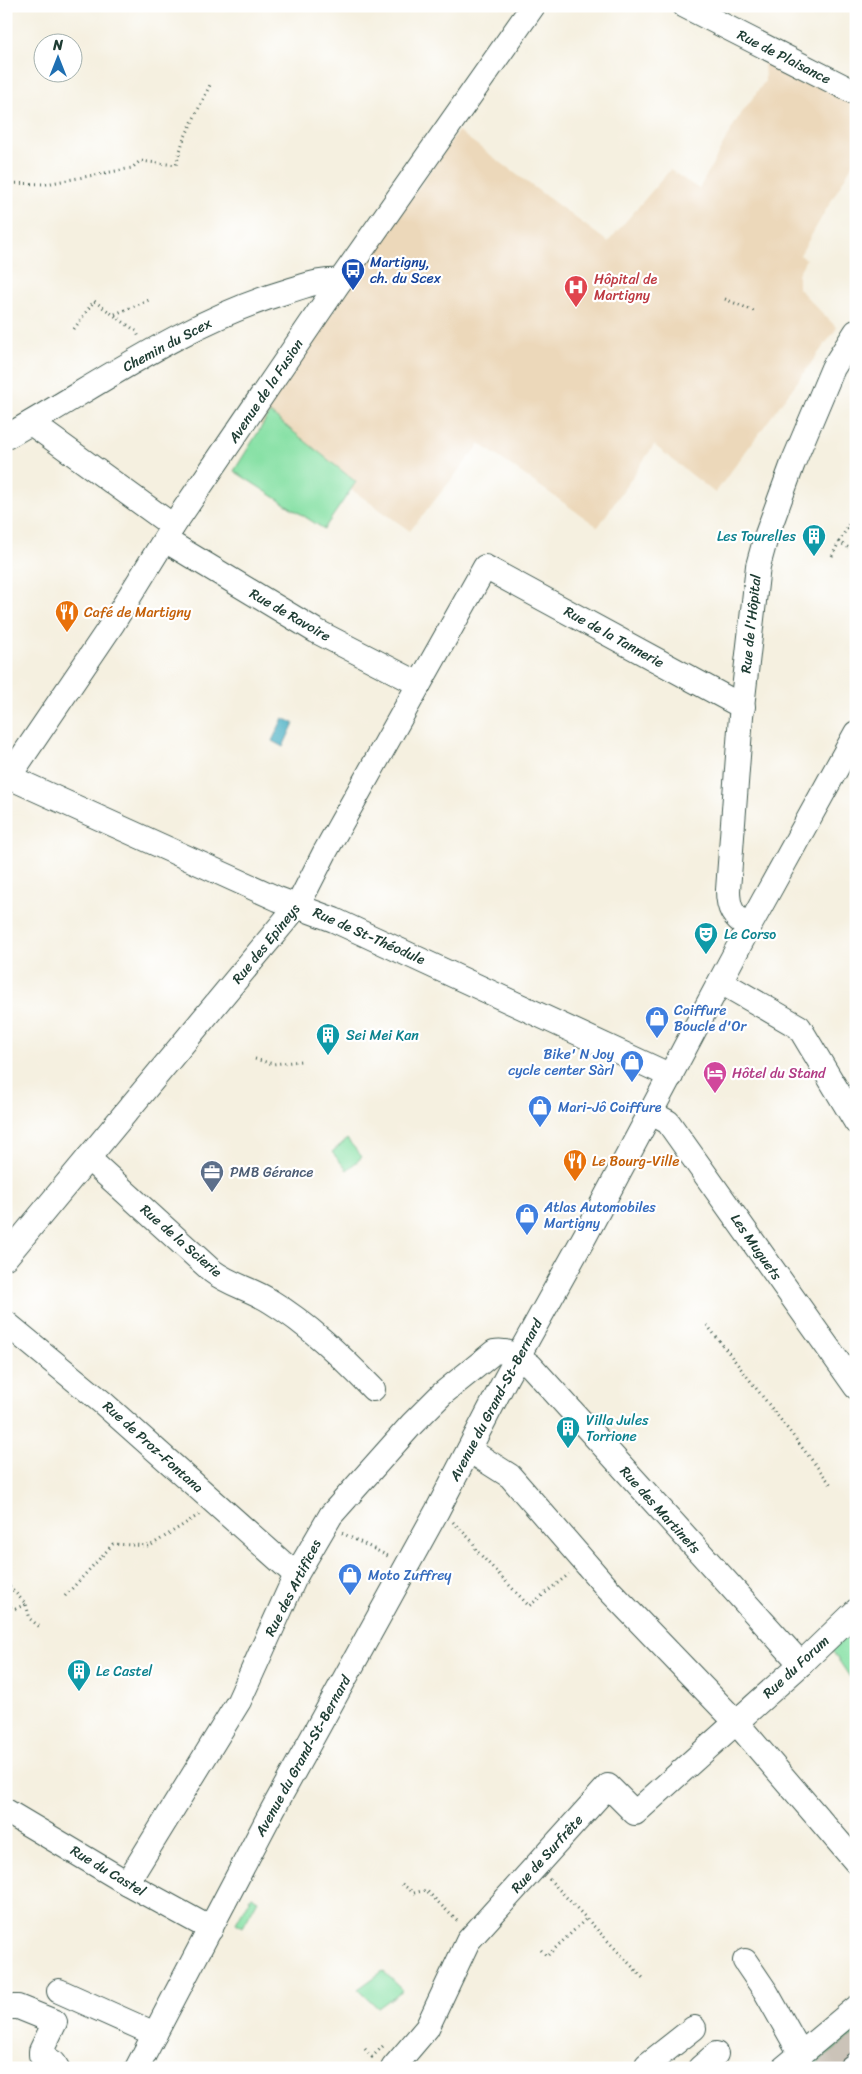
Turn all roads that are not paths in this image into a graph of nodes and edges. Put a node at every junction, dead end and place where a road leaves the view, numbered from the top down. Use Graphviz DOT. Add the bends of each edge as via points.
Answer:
graph roads {
  1 [pos="533,6"];
  2 [pos="685,6"];
  3 [pos="856,93"];
  4 [pos="340,281"];
  5 [pos="856,332"];
  6 [pos="31,423"];
  7 [pos="6,437"];
  8 [pos="169,533"];
  9 [pos="485,567"];
  10 [pos="419,684"];
  11 [pos="743,707"];
  12 [pos="856,733"];
  13 [pos="8,779"];
  14 [pos="298,905"];
  15 [pos="749,927"];
  16 [pos="721,982"];
  17 [pos="672,1076"];
  18 [pos="651,1113"];
  19 [pos="856,1122"];
  20 [pos="88,1158"];
  21 [pos="6,1258"];
  22 [pos="6,1323"];
  23 [pos="518,1357"];
  24 [pos="856,1387"];
  25 [pos="373,1389"];
  26 [pos="469,1450"];
  27 [pos="296,1575"];
  28 [pos="856,1611"];
  29 [pos="801,1664"];
  30 [pos="735,1721"];
  31 [pos="6,1811"];
  32 [pos="856,1862"];
  33 [pos="127,1883"];
  34 [pos="211,1930"];
  35 [pos="744,1961"];
  36 [pos="58,1990"];
  37 [pos="6,2007"];
  38 [pos="856,2008"];
  39 [pos="694,2028"];
  40 [pos="155,2034"];
  41 [pos="792,2061"];
  42 [pos="856,2064"];
  43 [pos="57,2068"];
  44 [pos="137,2068"];
  45 [pos="393,2068"];
  46 [pos="650,2068"];
  47 [pos="851,2068"];
  1 -- 4 [label="street, Avenue de la Fusion"];
  2 -- 3 [label="street, Rue de Plaisance"];
  4 -- 6 [label="street, Chemin du Scex" via="323,281 272,296 200,326"];
  4 -- 8 [label="street, Avenue de la Fusion"];
  5 -- 11 [label="street, Rue de l'Hôpital" via="833,368 766,537 758,566"];
  6 -- 7 [label="street, Chemin du Scex"];
  6 -- 8 [label="street, Rue de Ravoire"];
  8 -- 10 [label="street, Rue de Ravoire" via="316,631"];
  8 -- 13 [label="street, Avenue de la Fusion"];
  9 -- 10 [label="street, Rue des Epineys"];
  9 -- 11 [label="street, Rue de la Tannerie"];
  10 -- 14 [label="street, Rue des Epineys"];
  11 -- 15 [label="street, Rue de l'Hôpital" via="728,901 736,918"];
  12 -- 15 [label="street, Avenue du Grand-St-Bernard"];
  13 -- 14 [label="street, Rue de St-Théodule"];
  14 -- 17 [label="street, Rue de St-Théodule"];
  14 -- 20 [label="street, Rue des Epineys"];
  15 -- 16 [label="street, Avenue du Grand-St-Bernard"];
  16 -- 17 [label="street, Avenue du Grand-St-Bernard"];
  16 -- 19 [label="street" via="798,1027"];
  17 -- 18 [label="street, Avenue du Grand-St-Bernard"];
  18 -- 23 [label="street, Avenue du Grand-St-Bernard"];
  18 -- 24 [label="street, Les Muguets" via="668,1122"];
  20 -- 21 [label="street, Rue des Epineys"];
  20 -- 25 [label="street, Rue de la Scierie" via="217,1274 270,1300 311,1331"];
  22 -- 27 [label="street, Rue de Proz-Fontana" via="103,1403"];
  23 -- 26 [label="street, Avenue du Grand-St-Bernard"];
  23 -- 27 [label="street, Rue des Artifices" via="502,1350 494,1352 442,1394 331,1516"];
  23 -- 29 [label="street, Rue des Martinets" via="531,1366"];
  26 -- 30 [label="street" via="510,1476 608,1589"];
  26 -- 34 [label="street, Avenue du Grand-St-Bernard"];
  27 -- 33 [label="street, Rue des Artifices" via="239,1702"];
  28 -- 29 [label="street, Rue du Forum"];
  29 -- 30 [label="street, Rue du Forum"];
  30 -- 32 [label="street"];
  30 -- 45 [label="street, Rue de Surfrête" via="635,1813 608,1786 468,1941 428,2028"];
  31 -- 33 [label="street, Rue du Castel"];
  33 -- 34 [label="street, Rue du Castel"];
  34 -- 40 [label="street, Avenue du Grand-St-Bernard"];
  35 -- 41 [label="street" via="766,1992"];
  36 -- 40 [label="street"];
  37 -- 43 [label="street" via="18,2007 56,2022 41,2056"];
  38 -- 41 [label="street"];
  39 -- 46 [label="street" via="647,2065"];
  40 -- 44 [label="street, Avenue du Grand-St-Bernard"];
  42 -- 47 [label="street"];
}
